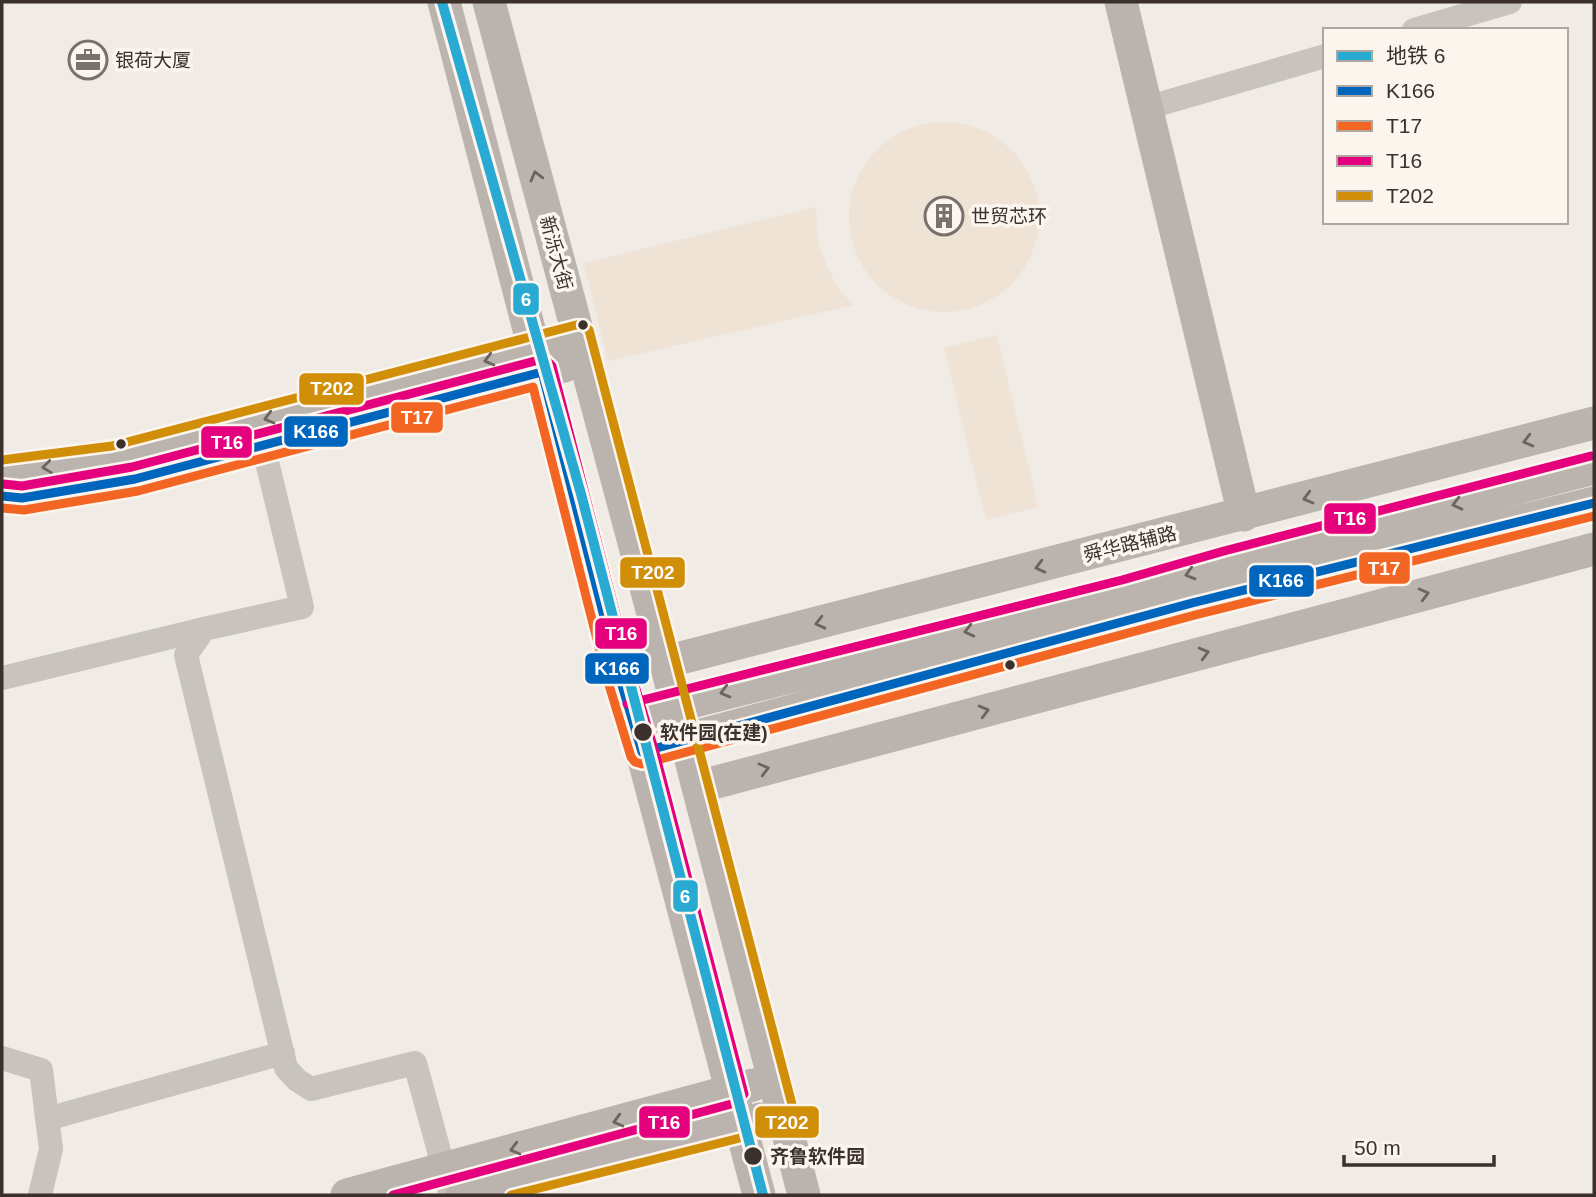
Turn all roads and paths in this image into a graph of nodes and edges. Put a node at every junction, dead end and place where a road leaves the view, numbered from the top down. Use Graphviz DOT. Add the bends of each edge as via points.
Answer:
graph roads {
  1 [pos="444,2"];
  2 [pos="489,2"];
  3 [pos="1121,2"];
  4 [pos="1510,2"];
  5 [pos="1421,28"];
  6 [pos="1323,57"];
  7 [pos="1146,108"];
  8 [pos="582,349"];
  9 [pos="539,360"];
  10 [pos="1594,423"];
  11 [pos="263,445"];
  12 [pos="1594,468"];
  13 [pos="2,472"];
  14 [pos="2,496"];
  15 [pos="1594,503"];
  16 [pos="1244,515"];
  17 [pos="1594,549"];
  18 [pos="204,629"];
  19 [pos="665,662"];
  20 [pos="2,678"];
  21 [pos="677,705"];
  22 [pos="630,716"];
  23 [pos="686,740"];
  24 [pos="642,752"];
  25 [pos="698,787"];
  26 [pos="283,1053"];
  27 [pos="2,1058"];
  28 [pos="774,1079"];
  29 [pos="732,1091"];
  30 [pos="782,1111"];
  31 [pos="47,1119"];
  32 [pos="741,1125"];
  33 [pos="446,1182"];
  34 [pos="40,1195"];
  35 [pos="347,1195"];
  36 [pos="462,1195"];
  37 [pos="760,1195"];
  38 [pos="804,1195"];
  1 -- 9 [label="main road"];
  8 -- 2 [label="main road, 新泺大街, one-way"];
  3 -- 7 [label="main road"];
  4 -- 5 [label="street"];
  6 -- 7 [label="street"];
  7 -- 16 [label="main road"];
  8 -- 9 [label="main road"];
  8 -- 19 [label="main road, 新泺大街"];
  9 -- 11 [label="main road"];
  9 -- 13 [label="main road, one-way" via="114,458"];
  9 -- 22 [label="main road"];
  10 -- 16 [label="main road, 舜华路辅路, one-way"];
  11 -- 14 [label="main road" via="135,479 22,498"];
  11 -- 18 [label="street" via="302,607"];
  12 -- 21 [label="main road, one-way"];
  15 -- 23 [label="main road" via="1192,603"];
  16 -- 19 [label="main road, 舜华路辅路, one-way"];
  25 -- 17 [label="main road, one-way"];
  18 -- 20 [label="street"];
  18 -- 26 [label="street" via="186,655"];
  19 -- 21 [label="main road, 新泺大街"];
  21 -- 22 [label="main road"];
  21 -- 23 [label="main road, 新泺大街"];
  22 -- 24 [label="main road"];
  23 -- 24 [label="main road"];
  23 -- 25 [label="main road, 新泺大街"];
  24 -- 29 [label="main road"];
  25 -- 28 [label="main road, 新泺大街"];
  26 -- 31 [label="street"];
  26 -- 33 [label="street" via="286,1068 311,1089 415,1063"];
  27 -- 31 [label="street" via="41,1070"];
  28 -- 29 [label="main road"];
  28 -- 30 [label="main road, 新泺大街"];
  29 -- 32 [label="main road"];
  29 -- 33 [label="main road, one-way"];
  30 -- 32 [label="main road"];
  30 -- 38 [label="main road, 新泺大街"];
  31 -- 34 [label="street" via="51,1149"];
  32 -- 36 [label="main road"];
  32 -- 37 [label="main road"];
  33 -- 35 [label="main road"];
}
